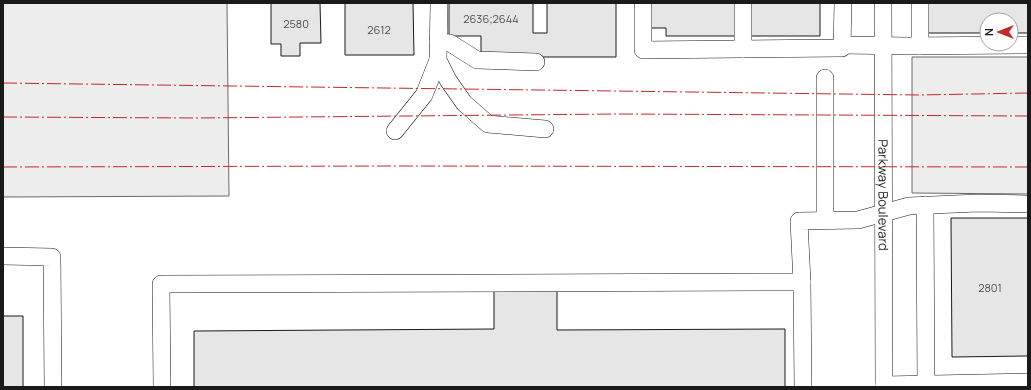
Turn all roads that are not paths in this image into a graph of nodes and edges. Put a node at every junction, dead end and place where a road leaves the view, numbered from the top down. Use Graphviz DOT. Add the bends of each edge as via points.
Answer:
graph roads {
  1 [pos="439,3"];
  2 [pos="643,3"];
  3 [pos="744,3"];
  4 [pos="843,3"];
  5 [pos="883,3"];
  6 [pos="920,3"];
  7 [pos="438,42"];
  8 [pos="842,45"];
  9 [pos="883,45"];
  10 [pos="1028,45"];
  11 [pos="920,46"];
  12 [pos="743,49"];
  13 [pos="438,60"];
  14 [pos="536,62"];
  15 [pos="825,78"];
  16 [pos="545,128"];
  17 [pos="395,131"];
  18 [pos="1028,204"];
  19 [pos="925,205"];
  20 [pos="884,214"];
  21 [pos="825,220"];
  22 [pos="3,256"];
  23 [pos="802,282"];
  24 [pos="1028,382"];
  25 [pos="926,385"];
  26 [pos="884,386"];
  27 [pos="53,387"];
  28 [pos="162,387"];
  29 [pos="803,387"];
  1 -- 7 [label="street"];
  2 -- 12 [label="street" via="643,50"];
  3 -- 12 [label="street"];
  4 -- 8 [label="street"];
  5 -- 9 [label="street, Parkway Boulevard"];
  6 -- 11 [label="street"];
  7 -- 13 [label="street"];
  7 -- 14 [label="street" via="450,43 477,60"];
  8 -- 9 [label="street"];
  8 -- 12 [label="street" via="842,48"];
  9 -- 11 [label="street"];
  9 -- 20 [label="street, Parkway Boulevard"];
  10 -- 11 [label="street"];
  13 -- 16 [label="street" via="464,103 488,124"];
  13 -- 17 [label="street" via="424,96"];
  15 -- 21 [label="street"];
  18 -- 19 [label="street"];
  19 -- 20 [label="street" via="909,206"];
  19 -- 25 [label="street"];
  20 -- 21 [label="street" via="858,220"];
  20 -- 26 [label="street, Parkway Boulevard"];
  21 -- 23 [label="street" via="799,220"];
  22 -- 27 [label="street" via="52,257"];
  23 -- 28 [label="street" via="161,284"];
  23 -- 29 [label="street"];
  24 -- 25 [label="street"];
  25 -- 26 [label="street"];
}
